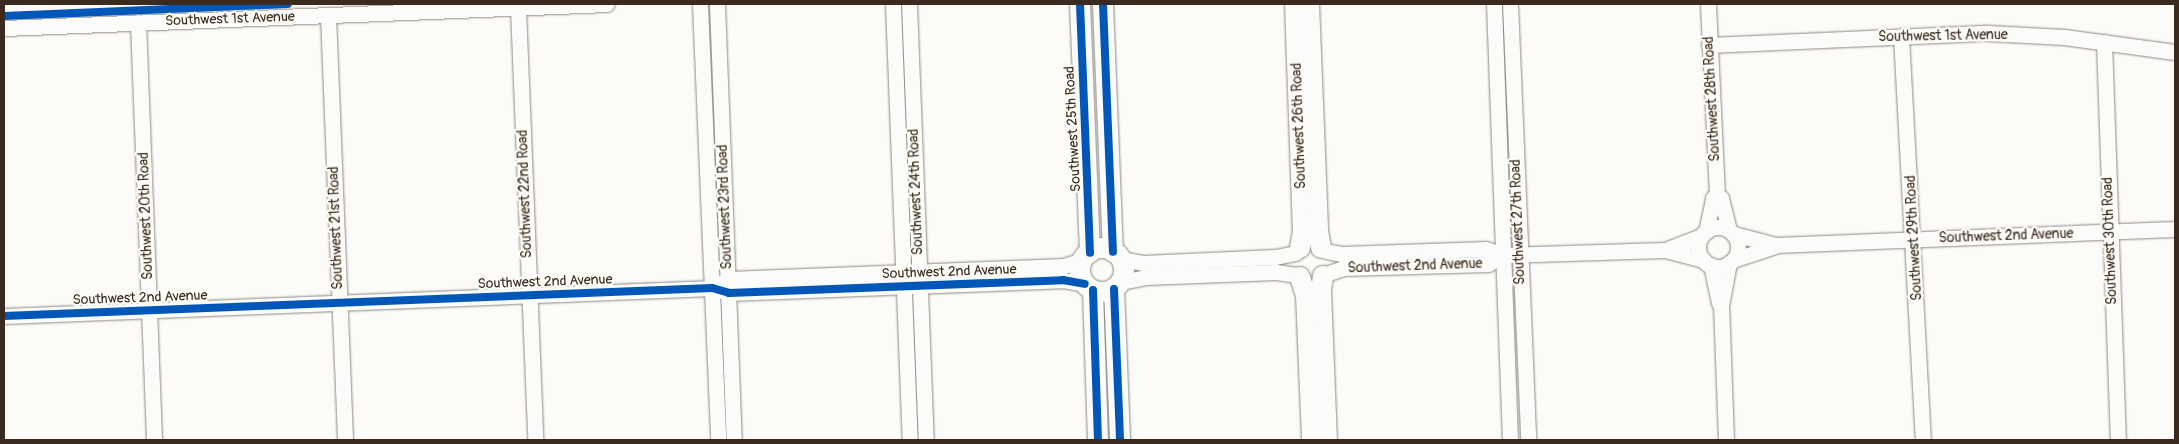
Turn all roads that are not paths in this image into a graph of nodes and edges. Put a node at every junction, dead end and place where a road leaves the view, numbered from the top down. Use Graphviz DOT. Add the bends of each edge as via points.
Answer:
graph roads {
  1 [pos="607,4"];
  2 [pos="700,4"];
  3 [pos="717,4"];
  4 [pos="894,4"];
  5 [pos="909,4"];
  6 [pos="1080,4"];
  7 [pos="1103,4"];
  8 [pos="1295,4"];
  9 [pos="1310,4"];
  10 [pos="1494,4"];
  11 [pos="1510,4"];
  12 [pos="1708,4"];
  13 [pos="518,8"];
  14 [pos="328,15"];
  15 [pos="138,22"];
  16 [pos="4,28"];
  17 [pos="1901,36"];
  18 [pos="2104,42"];
  19 [pos="1710,45"];
  20 [pos="2175,52"];
  21 [pos="1717,194"];
  22 [pos="2175,229"];
  23 [pos="1731,232"];
  24 [pos="2110,232"];
  25 [pos="1704,234"];
  26 [pos="1915,239"];
  27 [pos="1776,245"];
  28 [pos="1324,250"];
  29 [pos="1665,250"];
  30 [pos="1298,251"];
  31 [pos="1117,255"];
  32 [pos="1503,255"];
  33 [pos="1519,255"];
  34 [pos="1086,256"];
  35 [pos="1708,262"];
  36 [pos="1731,262"];
  37 [pos="1324,275"];
  38 [pos="1299,276"];
  39 [pos="919,278"];
  40 [pos="903,279"];
  41 [pos="729,286"];
  42 [pos="1118,286"];
  43 [pos="1089,287"];
  44 [pos="712,288"];
  45 [pos="528,296"];
  46 [pos="339,302"];
  47 [pos="1721,306"];
  48 [pos="149,310"];
  49 [pos="4,316"];
  50 [pos="154,440"];
  51 [pos="345,440"];
  52 [pos="535,440"];
  53 [pos="718,440"];
  54 [pos="734,440"];
  55 [pos="910,440"];
  56 [pos="926,440"];
  57 [pos="1098,440"];
  58 [pos="1120,440"];
  59 [pos="1312,440"];
  60 [pos="1327,440"];
  61 [pos="1510,440"];
  62 [pos="1528,440"];
  63 [pos="1726,440"];
  64 [pos="1923,440"];
  65 [pos="2118,440"];
  1 -- 13 [label="street, Southwest 1st Avenue"];
  2 -- 44 [label="street, Southwest 23rd Road"];
  3 -- 41 [label="street, Southwest 23rd Road"];
  4 -- 40 [label="street, Southwest 24th Road"];
  5 -- 39 [label="street, Southwest 24th Road"];
  6 -- 34 [label="main road, Southwest 25th Road"];
  7 -- 31 [label="main road"];
  8 -- 30 [label="main road, Southwest 26th Road" via="1303,231"];
  9 -- 28 [label="main road, Southwest 26th Road" via="1318,231"];
  10 -- 32 [label="street, Southwest 27th Road"];
  11 -- 33 [label="street, Southwest 27th Road"];
  12 -- 19 [label="street, Southwest 28th Road"];
  13 -- 14 [label="street, Southwest 1st Avenue"];
  13 -- 45 [label="street, Southwest 22nd Road"];
  14 -- 15 [label="street, Southwest 1st Avenue"];
  14 -- 46 [label="street, Southwest 21st Road"];
  15 -- 16 [label="street, Southwest 1st Avenue"];
  15 -- 48 [label="street, Southwest 20th Road"];
  17 -- 18 [label="street, Southwest 1st Avenue" via="1988,33"];
  17 -- 19 [label="street, Southwest 1st Avenue"];
  17 -- 26 [label="street, Southwest 29th Road"];
  18 -- 20 [label="street, Southwest 1st Avenue"];
  18 -- 24 [label="street, Southwest 30th Road"];
  19 -- 21 [label="street, Southwest 28th Road"];
  21 -- 23 [label="street, Southwest 28th Road"];
  21 -- 25 [label="street, Southwest 28th Road" via="1713,198"];
  22 -- 24 [label="street, Southwest 2nd Avenue"];
  23 -- 25 [label="street" via="1717,227"];
  23 -- 27 [label="street, Southwest 2nd Avenue"];
  23 -- 36 [label="street" via="1738,244"];
  24 -- 26 [label="street, Southwest 2nd Avenue"];
  24 -- 65 [label="street, Southwest 30th Road"];
  25 -- 29 [label="street, Southwest 2nd Avenue"];
  25 -- 35 [label="street" via="1699,251"];
  26 -- 27 [label="street, Southwest 2nd Avenue"];
  26 -- 64 [label="street, Southwest 29th Road"];
  27 -- 36 [label="street, Southwest 2nd Avenue"];
  28 -- 30 [label="main road" via="1309,245"];
  28 -- 32 [label="street, Southwest 2nd Avenue" via="1342,254 1486,249"];
  28 -- 37 [label="main road" via="1329,264"];
  29 -- 33 [label="street, Southwest 2nd Avenue"];
  29 -- 35 [label="street, Southwest 2nd Avenue"];
  30 -- 31 [label="street" via="1282,256 1143,263"];
  30 -- 38 [label="main road" via="1293,264"];
  31 -- 34 [label="main road" via="1099,249"];
  31 -- 42 [label="main road" via="1124,270"];
  32 -- 33 [label="street, Southwest 2nd Avenue"];
  32 -- 37 [label="street, Southwest 2nd Avenue" via="1488,264 1343,268"];
  32 -- 61 [label="street, Southwest 27th Road"];
  33 -- 62 [label="street, Southwest 27th Road"];
  34 -- 39 [label="street, Southwest 2nd Avenue" via="1064,266"];
  34 -- 43 [label="main road" via="1080,270"];
  35 -- 36 [label="street"];
  35 -- 47 [label="street"];
  36 -- 47 [label="street"];
  37 -- 38 [label="main road" via="1309,280"];
  37 -- 60 [label="main road" via="1321,291"];
  38 -- 42 [label="street" via="1276,272 1146,277"];
  38 -- 59 [label="main road" via="1306,295"];
  39 -- 40 [label="street, Southwest 2nd Avenue"];
  39 -- 43 [label="street, Southwest 2nd Avenue" via="1063,280"];
  39 -- 56 [label="street, Southwest 24th Road"];
  40 -- 41 [label="street, Southwest 2nd Avenue"];
  40 -- 55 [label="street, Southwest 24th Road"];
  41 -- 44 [label="street, Southwest 2nd Avenue"];
  41 -- 54 [label="street, Southwest 23rd Road"];
  42 -- 43 [label="main road" via="1104,292"];
  42 -- 58 [label="main road"];
  43 -- 57 [label="main road"];
  44 -- 45 [label="street, Southwest 2nd Avenue"];
  44 -- 53 [label="street, Southwest 23rd Road"];
  45 -- 46 [label="street, Southwest 2nd Avenue"];
  45 -- 52 [label="street, Southwest 22nd Road"];
  46 -- 48 [label="street, Southwest 2nd Avenue"];
  46 -- 51 [label="street, Southwest 21st Road"];
  47 -- 63 [label="street"];
  48 -- 49 [label="street, Southwest 2nd Avenue"];
  48 -- 50 [label="street, Southwest 20th Road"];
}
